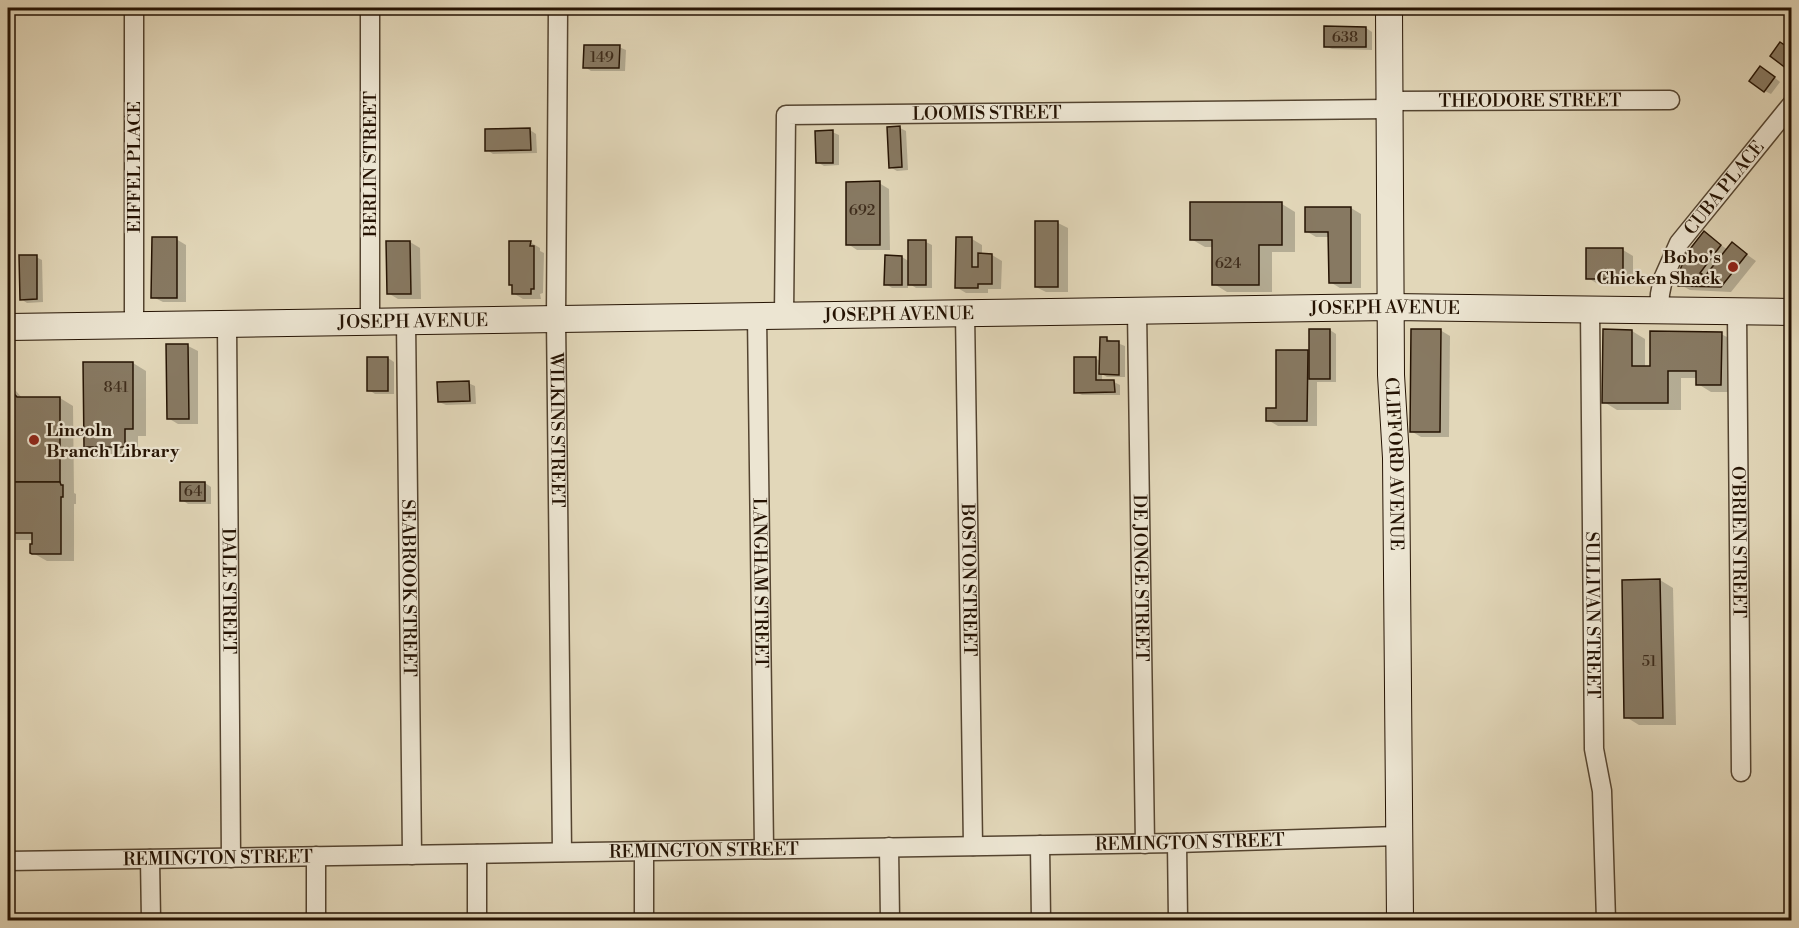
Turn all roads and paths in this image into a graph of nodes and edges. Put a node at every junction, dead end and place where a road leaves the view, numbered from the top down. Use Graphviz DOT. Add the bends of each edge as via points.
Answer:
graph roads {
  1 [pos="134,8"];
  2 [pos="370,8"];
  3 [pos="558,8"];
  4 [pos="1389,8"];
  5 [pos="1670,100"];
  6 [pos="1791,104"];
  7 [pos="1389,105"];
  8 [pos="1391,307"];
  9 [pos="1590,309"];
  10 [pos="1659,310"];
  11 [pos="1137,311"];
  12 [pos="1737,312"];
  13 [pos="1791,312"];
  14 [pos="965,313"];
  15 [pos="757,316"];
  16 [pos="784,316"];
  17 [pos="556,319"];
  18 [pos="370,321"];
  19 [pos="406,321"];
  20 [pos="227,324"];
  21 [pos="134,326"];
  22 [pos="8,327"];
  23 [pos="1741,772"];
  24 [pos="1399,836"];
  25 [pos="1145,843"];
  26 [pos="1177,843"];
  27 [pos="1040,845"];
  28 [pos="973,846"];
  29 [pos="889,847"];
  30 [pos="765,849"];
  31 [pos="644,851"];
  32 [pos="562,852"];
  33 [pos="477,854"];
  34 [pos="412,855"];
  35 [pos="316,856"];
  36 [pos="231,858"];
  37 [pos="150,859"];
  38 [pos="8,861"];
  39 [pos="151,921"];
  40 [pos="316,921"];
  41 [pos="477,921"];
  42 [pos="644,921"];
  43 [pos="890,921"];
  44 [pos="1041,921"];
  45 [pos="1178,921"];
  46 [pos="1400,921"];
  47 [pos="1606,921"];
  1 -- 21 [label="street, EIFFEL PLACE"];
  2 -- 18 [label="street, BERLIN STREET"];
  3 -- 17 [label="street, WILKINS STREET"];
  4 -- 7 [label="main road, CLIFFORD AVENUE"];
  5 -- 7 [label="street, THEODORE STREET"];
  6 -- 10 [label="street, CUBA PLACE" via="1676,248 1661,287"];
  7 -- 8 [label="main road, CLIFFORD AVENUE"];
  7 -- 16 [label="street, LOOMIS STREET" via="786,116"];
  8 -- 9 [label="main road, JOSEPH AVENUE"];
  8 -- 11 [label="main road, JOSEPH AVENUE"];
  8 -- 24 [label="main road, CLIFFORD AVENUE"];
  9 -- 10 [label="main road, JOSEPH AVENUE"];
  9 -- 47 [label="street, SULLIVAN STREET" via="1594,749 1602,791"];
  10 -- 12 [label="main road, JOSEPH AVENUE"];
  11 -- 14 [label="main road, JOSEPH AVENUE"];
  11 -- 25 [label="street, DE JONGE STREET"];
  12 -- 13 [label="main road, JOSEPH AVENUE"];
  12 -- 23 [label="street, O'BRIEN STREET"];
  14 -- 16 [label="main road, JOSEPH AVENUE"];
  14 -- 28 [label="street, BOSTON STREET"];
  15 -- 16 [label="main road, JOSEPH AVENUE"];
  15 -- 17 [label="main road, JOSEPH AVENUE"];
  15 -- 30 [label="street, LANGHAM STREET"];
  17 -- 19 [label="main road, JOSEPH AVENUE"];
  17 -- 32 [label="street, WILKINS STREET"];
  18 -- 19 [label="main road, JOSEPH AVENUE"];
  18 -- 20 [label="main road, JOSEPH AVENUE"];
  19 -- 34 [label="street, SEABROOK STREET"];
  20 -- 21 [label="main road, JOSEPH AVENUE"];
  20 -- 36 [label="street, DALE STREET"];
  21 -- 22 [label="main road, JOSEPH AVENUE"];
  24 -- 26 [label="street, REMINGTON STREET"];
  24 -- 46 [label="main road, CLIFFORD AVENUE"];
  25 -- 26 [label="street, REMINGTON STREET"];
  25 -- 27 [label="street, REMINGTON STREET"];
  26 -- 45 [label="street"];
  27 -- 28 [label="street, REMINGTON STREET"];
  27 -- 44 [label="street"];
  28 -- 29 [label="street, REMINGTON STREET"];
  29 -- 30 [label="street, REMINGTON STREET"];
  29 -- 43 [label="street"];
  30 -- 31 [label="street, REMINGTON STREET"];
  31 -- 32 [label="street, REMINGTON STREET"];
  31 -- 42 [label="street"];
  32 -- 33 [label="street, REMINGTON STREET"];
  33 -- 34 [label="street, REMINGTON STREET"];
  33 -- 41 [label="street"];
  34 -- 35 [label="street, REMINGTON STREET"];
  35 -- 36 [label="street, REMINGTON STREET"];
  35 -- 40 [label="street"];
  36 -- 37 [label="street, REMINGTON STREET"];
  37 -- 38 [label="street, REMINGTON STREET"];
  37 -- 39 [label="street"];
}
